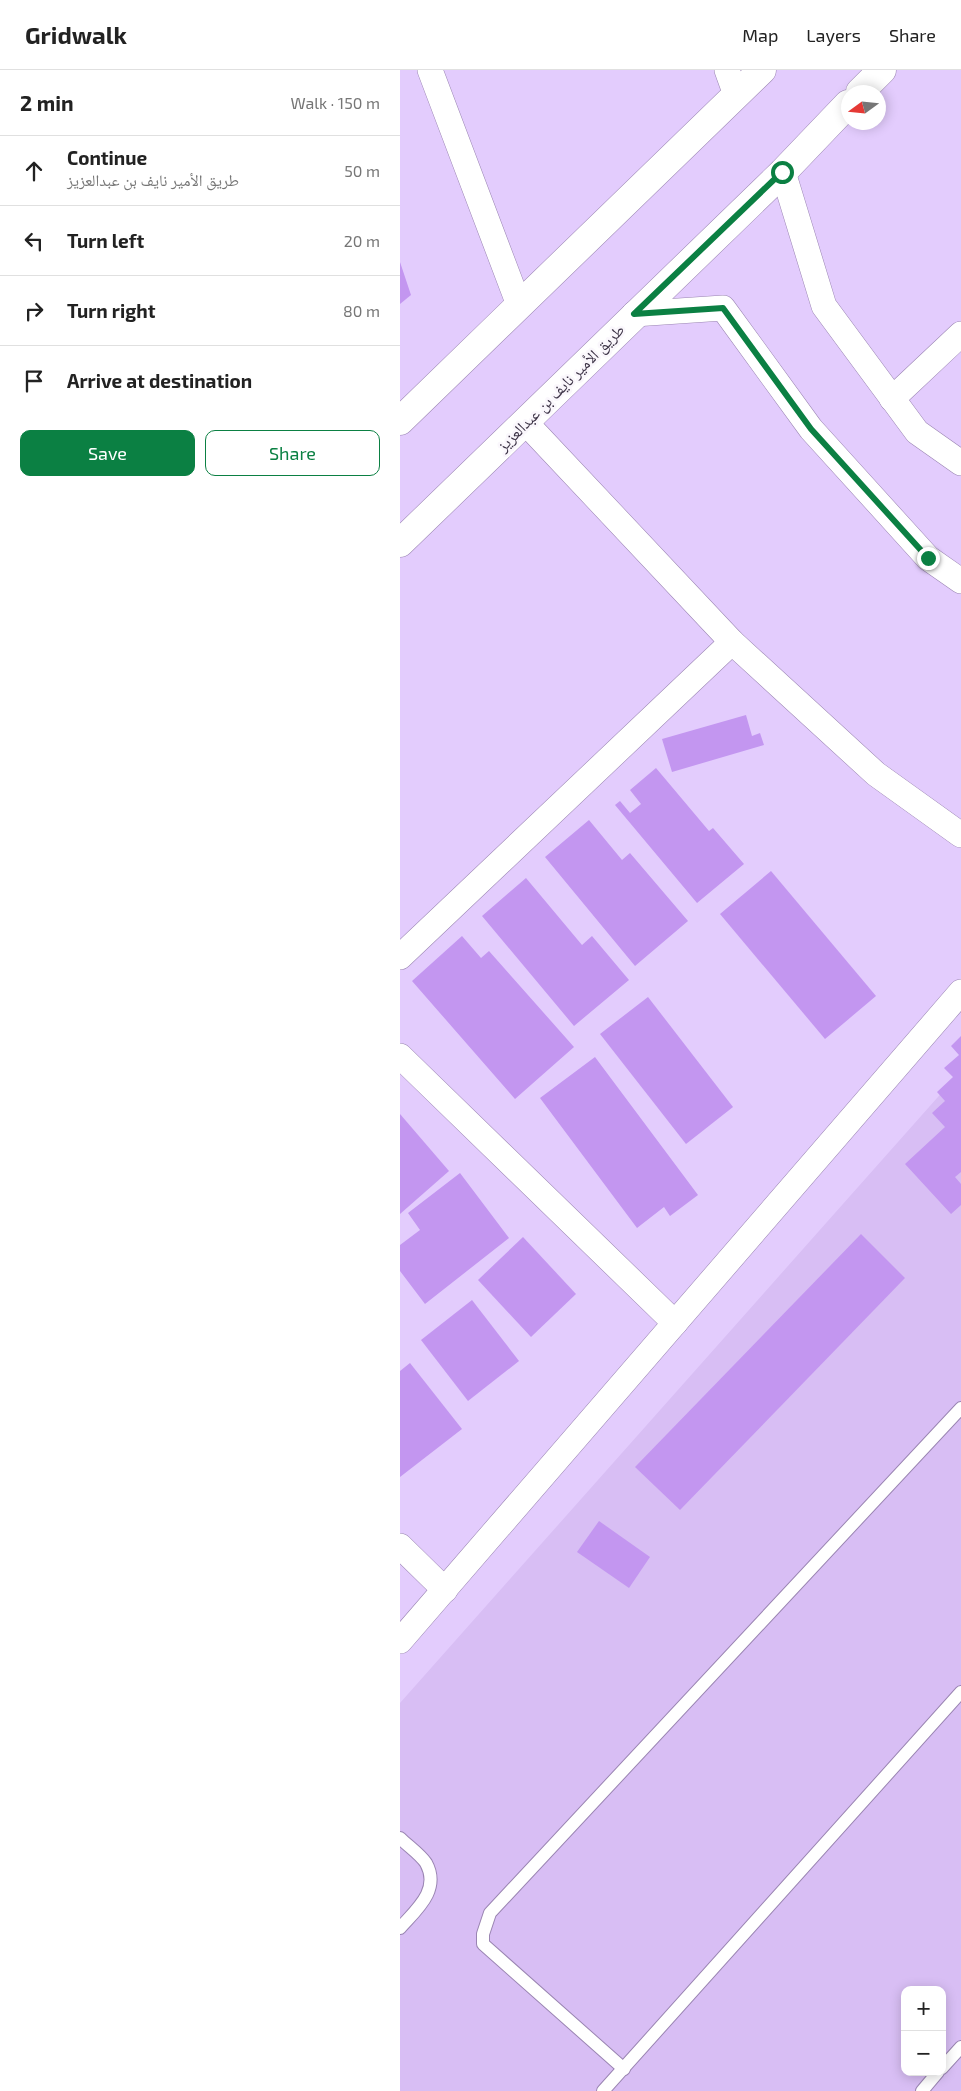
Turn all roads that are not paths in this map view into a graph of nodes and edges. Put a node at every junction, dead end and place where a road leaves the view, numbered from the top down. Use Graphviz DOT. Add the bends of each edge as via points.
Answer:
graph roads {
  1 [pos="430,70"];
  2 [pos="762,70"];
  3 [pos="882,70"];
  4 [pos="732,82"];
  5 [pos="867,85"];
  6 [pos="841,111"];
  7 [pos="782,172"];
  8 [pos="519,306"];
  9 [pos="634,314"];
  10 [pos="961,334"];
  11 [pos="892,400"];
  12 [pos="400,420"];
  13 [pos="525,422"];
  14 [pos="961,463"];
  15 [pos="400,543"];
  16 [pos="961,582"];
  17 [pos="732,642"];
  18 [pos="961,835"];
  19 [pos="400,957"];
  20 [pos="961,992"];
  21 [pos="400,1056"];
  22 [pos="675,1323"];
  23 [pos="961,1408"];
  24 [pos="400,1546"];
  25 [pos="445,1590"];
  26 [pos="400,1640"];
  27 [pos="961,1692"];
  28 [pos="400,1838"];
  29 [pos="400,1928"];
  30 [pos="961,2047"];
  31 [pos="946,2064"];
  32 [pos="624,2069"];
  33 [pos="935,2076"];
  34 [pos="603,2091"];
  35 [pos="922,2091"];
  1 -- 8 [label="street"];
  2 -- 4 [label="main road"];
  3 -- 5 [label="main road"];
  4 -- 8 [label="main road"];
  6 -- 7 [label="main road, طريق الأمير نايف بن عبدالعزيز"];
  7 -- 9 [label="main road, طريق الأمير نايف بن عبدالعزيز"];
  7 -- 11 [label="street" via="824,306"];
  8 -- 12 [label="main road"];
  9 -- 13 [label="main road, طريق الأمير نايف بن عبدالعزيز"];
  9 -- 16 [label="street" via="723,308 811,429 928,558"];
  10 -- 11 [label="street"];
  11 -- 14 [label="street" via="917,432"];
  13 -- 15 [label="main road, طريق الأمير نايف بن عبدالعزيز"];
  13 -- 17 [label="street"];
  17 -- 18 [label="street" via="876,774"];
  17 -- 19 [label="street"];
  20 -- 22 [label="street"];
  21 -- 22 [label="street"];
  22 -- 25 [label="street"];
  23 -- 32 [label="lane" via="490,1913 483,1944"];
  24 -- 25 [label="street"];
  25 -- 26 [label="street"];
  27 -- 32 [label="lane"];
  28 -- 29 [label="lane" via="426,1863 430,1882 428,1897"];
  30 -- 31 [label="lane"];
  32 -- 34 [label="lane"];
  33 -- 35 [label="lane"];
}
